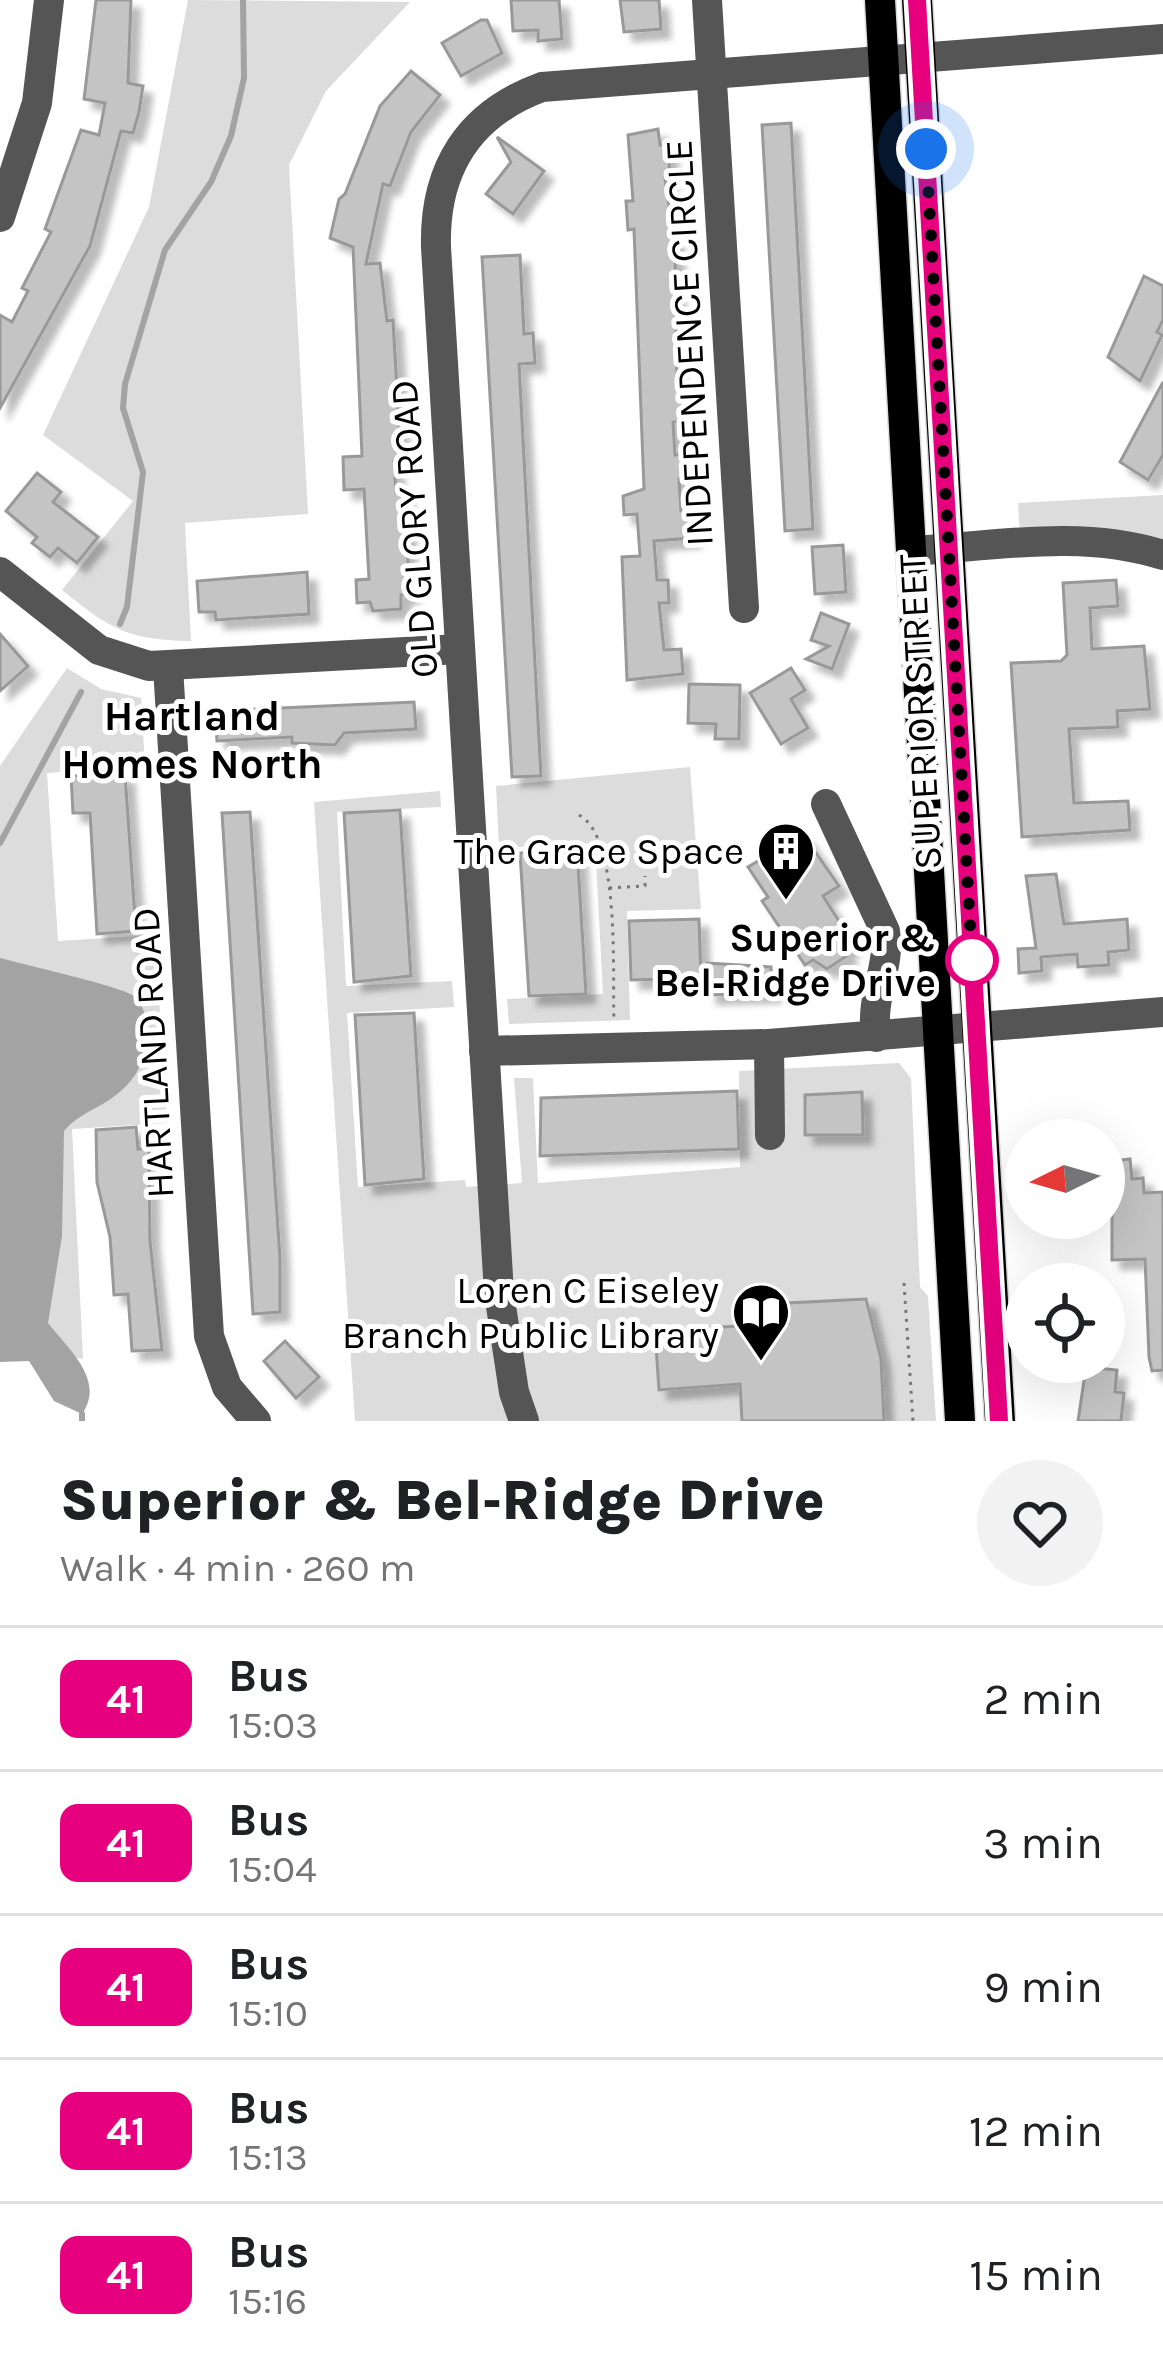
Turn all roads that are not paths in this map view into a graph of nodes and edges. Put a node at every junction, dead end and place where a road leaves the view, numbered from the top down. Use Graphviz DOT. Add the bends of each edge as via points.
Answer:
graph roads {
  1 [pos="49,0"];
  2 [pos="707,0"];
  3 [pos="880,0"];
  4 [pos="917,0"];
  5 [pos="1163,39"];
  6 [pos="921,61"];
  7 [pos="884,63"];
  8 [pos="712,74"];
  9 [pos="0,217"];
  10 [pos="951,548"];
  11 [pos="912,550"];
  12 [pos="1163,555"];
  13 [pos="0,572"];
  14 [pos="744,608"];
  15 [pos="460,649"];
  16 [pos="168,667"];
  17 [pos="826,804"];
  18 [pos="1163,1012"];
  19 [pos="975,1028"];
  20 [pos="938,1031"];
  21 [pos="875,1037"];
  22 [pos="769,1044"];
  23 [pos="484,1051"];
  24 [pos="770,1135"];
  25 [pos="256,1421"];
  26 [pos="524,1421"];
  27 [pos="960,1421"];
  28 [pos="1000,1421"];
  1 -- 9 [label="street" via="37,103"];
  2 -- 8 [label="street, INDEPENDENCE CIRCLE"];
  3 -- 7 [label="main road, SUPERIOR STREET"];
  4 -- 6 [label="main road, SUPERIOR STREET"];
  5 -- 6 [label="street, OLD GLORY ROAD"];
  6 -- 7 [label="street, OLD GLORY ROAD"];
  6 -- 10 [label="main road, SUPERIOR STREET"];
  7 -- 8 [label="street, OLD GLORY ROAD"];
  7 -- 11 [label="main road, SUPERIOR STREET"];
  8 -- 14 [label="street, INDEPENDENCE CIRCLE"];
  8 -- 15 [label="street, OLD GLORY ROAD" via="529,91 475,126 446,170 436,247"];
  10 -- 11 [label="street"];
  10 -- 12 [label="street" via="1090,541"];
  10 -- 19 [label="main road, SUPERIOR STREET"];
  11 -- 20 [label="main road, SUPERIOR STREET"];
  13 -- 16 [label="street" via="99,650"];
  15 -- 16 [label="street"];
  15 -- 23 [label="street, OLD GLORY ROAD"];
  16 -- 25 [label="street, HARTLAND ROAD" via="209,1336 227,1387"];
  17 -- 21 [label="street" via="885,931"];
  18 -- 19 [label="street"];
  19 -- 20 [label="street"];
  19 -- 28 [label="main road, SUPERIOR STREET"];
  20 -- 21 [label="street"];
  20 -- 27 [label="main road, SUPERIOR STREET"];
  21 -- 22 [label="street"];
  22 -- 23 [label="street"];
  22 -- 24 [label="street"];
  23 -- 26 [label="street, OLD GLORY ROAD" via="503,1327"];
}
